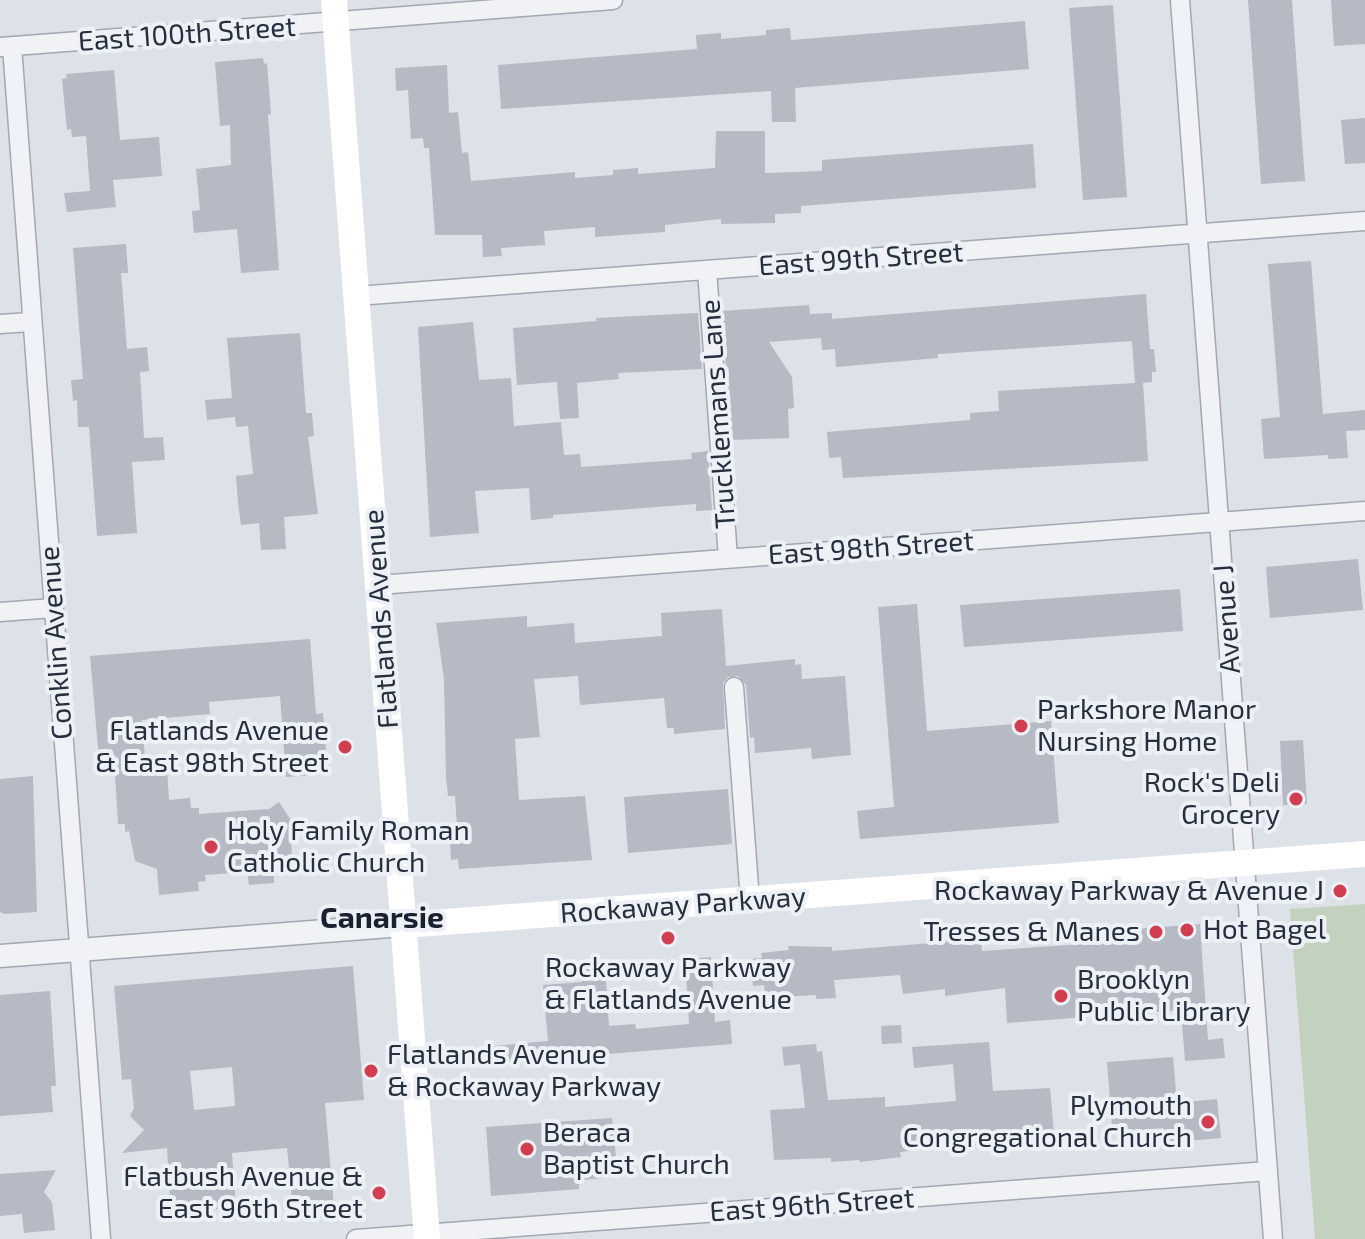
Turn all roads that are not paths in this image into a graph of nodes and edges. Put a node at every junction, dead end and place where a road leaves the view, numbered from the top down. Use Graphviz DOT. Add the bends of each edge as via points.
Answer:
graph roads {
  1 [pos="613,0"];
  2 [pos="1180,0"];
  3 [pos="334,11"];
  4 [pos="6,46"];
  5 [pos="1365,221"];
  6 [pos="1197,233"];
  7 [pos="707,270"];
  8 [pos="356,296"];
  9 [pos="30,322"];
  10 [pos="0,324"];
  11 [pos="1365,511"];
  12 [pos="1219,522"];
  13 [pos="728,558"];
  14 [pos="378,585"];
  15 [pos="53,608"];
  16 [pos="0,612"];
  17 [pos="734,687"];
  18 [pos="1365,854"];
  19 [pos="1245,863"];
  20 [pos="750,900"];
  21 [pos="403,925"];
  22 [pos="79,950"];
  23 [pos="0,956"];
  24 [pos="1268,1171"];
  25 [pos="427,1236"];
  26 [pos="101,1239"];
  27 [pos="356,1239"];
  28 [pos="1273,1239"];
  1 -- 3 [label="street, East 100th Street"];
  2 -- 6 [label="street, Avenue J"];
  3 -- 4 [label="street, East 100th Street"];
  3 -- 8 [label="main road, Flatlands Avenue"];
  4 -- 9 [label="street, Conklin Avenue"];
  5 -- 6 [label="street, East 99th Street"];
  6 -- 7 [label="street, East 99th Street"];
  6 -- 12 [label="street, Avenue J"];
  7 -- 8 [label="street, East 99th Street"];
  7 -- 13 [label="street, Trucklemans Lane"];
  8 -- 14 [label="main road, Flatlands Avenue"];
  9 -- 10 [label="street"];
  9 -- 15 [label="street, Conklin Avenue"];
  11 -- 12 [label="street, East 98th Street"];
  12 -- 13 [label="street, East 98th Street"];
  12 -- 19 [label="street, Avenue J"];
  13 -- 14 [label="street, East 98th Street"];
  14 -- 21 [label="main road, Flatlands Avenue"];
  15 -- 16 [label="street"];
  15 -- 22 [label="street, Conklin Avenue"];
  17 -- 20 [label="street"];
  18 -- 19 [label="main road, Rockaway Parkway"];
  19 -- 20 [label="main road, Rockaway Parkway"];
  19 -- 24 [label="street, Avenue J"];
  20 -- 21 [label="main road, Rockaway Parkway"];
  21 -- 22 [label="street, Rockaway Parkway"];
  21 -- 25 [label="main road, Flatlands Avenue"];
  22 -- 23 [label="street, Rockaway Parkway"];
  22 -- 26 [label="street, Conklin Avenue"];
  24 -- 25 [label="street, East 96th Street"];
  24 -- 28 [label="street, Avenue J"];
  25 -- 27 [label="street, East 96th Street"];
}
